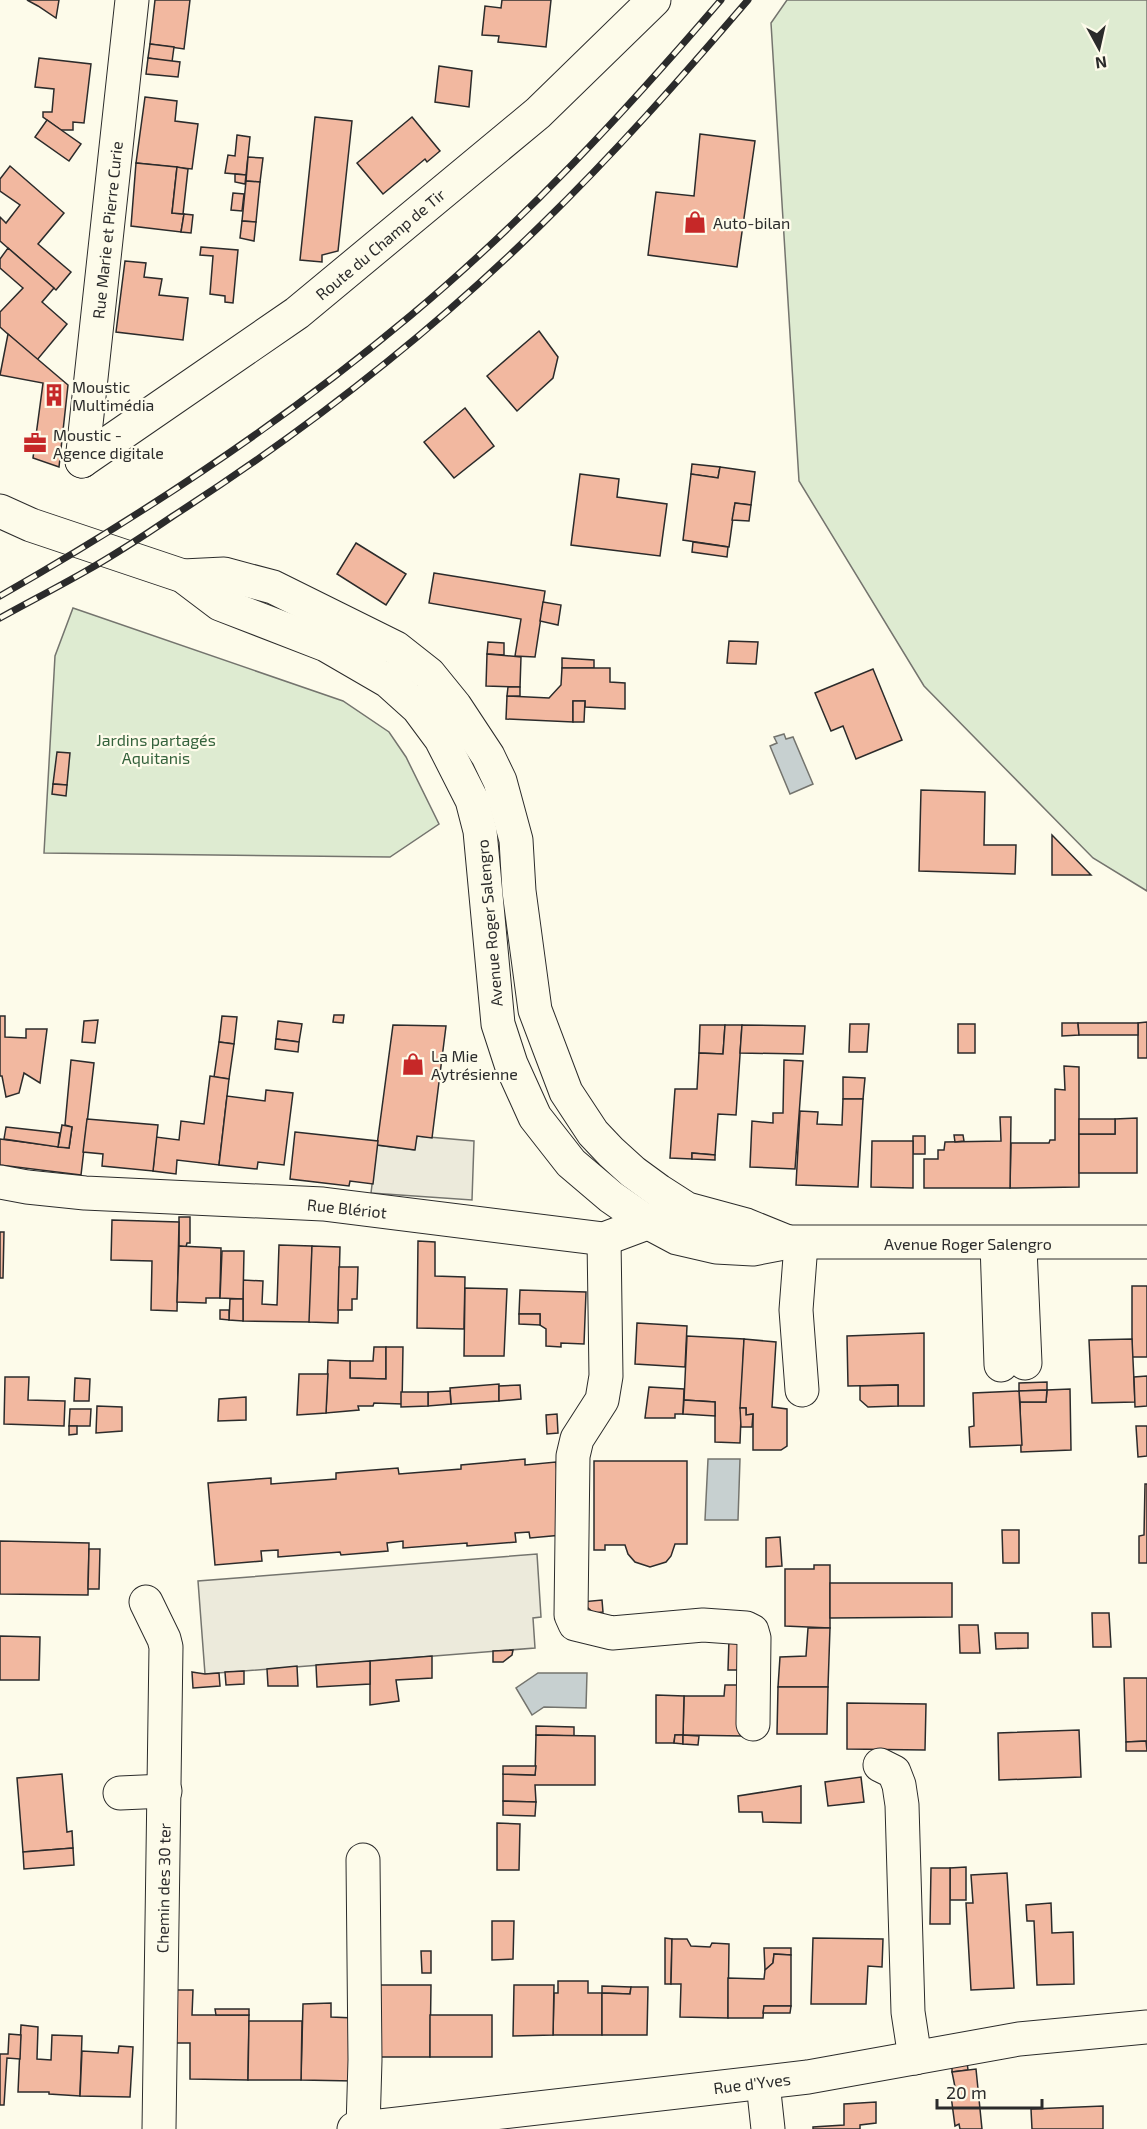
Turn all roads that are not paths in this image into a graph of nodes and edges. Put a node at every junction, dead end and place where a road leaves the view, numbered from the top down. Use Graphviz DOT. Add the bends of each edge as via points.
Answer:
graph roads {
  1 [pos="132,0"];
  2 [pos="654,0"];
  3 [pos="82,461"];
  4 [pos="0,512"];
  5 [pos="183,576"];
  6 [pos="0,1182"];
  7 [pos="687,1209"];
  8 [pos="647,1221"];
  9 [pos="604,1239"];
  10 [pos="1147,1242"];
  11 [pos="795,1243"];
  12 [pos="1008,1243"];
  13 [pos="1013,1364"];
  14 [pos="802,1389"];
  15 [pos="146,1602"];
  16 [pos="753,1724"];
  17 [pos="880,1765"];
  18 [pos="165,1791"];
  19 [pos="120,1793"];
  20 [pos="363,1860"];
  21 [pos="1147,2027"];
  22 [pos="915,2058"];
  23 [pos="763,2083"];
  24 [pos="374,2128"];
  25 [pos="159,2129"];
  26 [pos="768,2129"];
  1 -- 3 [label="street, Rue Marie et Pierre Curie"];
  2 -- 3 [label="street, Route du Champ de Tir" via="538,113 297,313"];
  4 -- 5 [label="street, Avenue Roger Salengro"];
  5 -- 7 [label="street, Avenue Roger Salengro" via="224,574 273,587 396,648 429,674 455,706 500,781 516,840 535,1010 566,1092 611,1152"];
  5 -- 8 [label="street, Avenue Roger Salengro" via="220,604 326,645 388,681 418,708 441,738 472,800 480,831 498,1024 511,1064 535,1117 571,1163"];
  6 -- 9 [label="street, Rue Blériot" via="85,1193 323,1204"];
  7 -- 8 [label="street, Rue Blériot"];
  7 -- 11 [label="street, Avenue Roger Salengro"];
  8 -- 9 [label="street, Rue Blériot"];
  8 -- 11 [label="street, Avenue Roger Salengro" via="677,1238 716,1247 753,1249"];
  9 -- 16 [label="street" via="606,1376 602,1400 577,1439 573,1455 571,1615 575,1624 612,1633 703,1625 752,1631"];
  10 -- 12 [label="street, Avenue Roger Salengro"];
  11 -- 12 [label="street, Avenue Roger Salengro"];
  11 -- 14 [label="street"];
  12 -- 13 [label="street"];
  15 -- 18 [label="street, Chemin des 30 ter" via="166,1647"];
  17 -- 22 [label="street" via="894,1772 902,1805 908,2012"];
  18 -- 19 [label="street"];
  18 -- 25 [label="street, Chemin des 30 ter"];
  20 -- 24 [label="street" via="364,2060"];
  21 -- 22 [label="street, Rue d'Yves" via="1019,2039"];
  22 -- 23 [label="street, Rue d'Yves"];
  23 -- 24 [label="street, Rue d'Yves"];
  23 -- 26 [label="street"];
}
